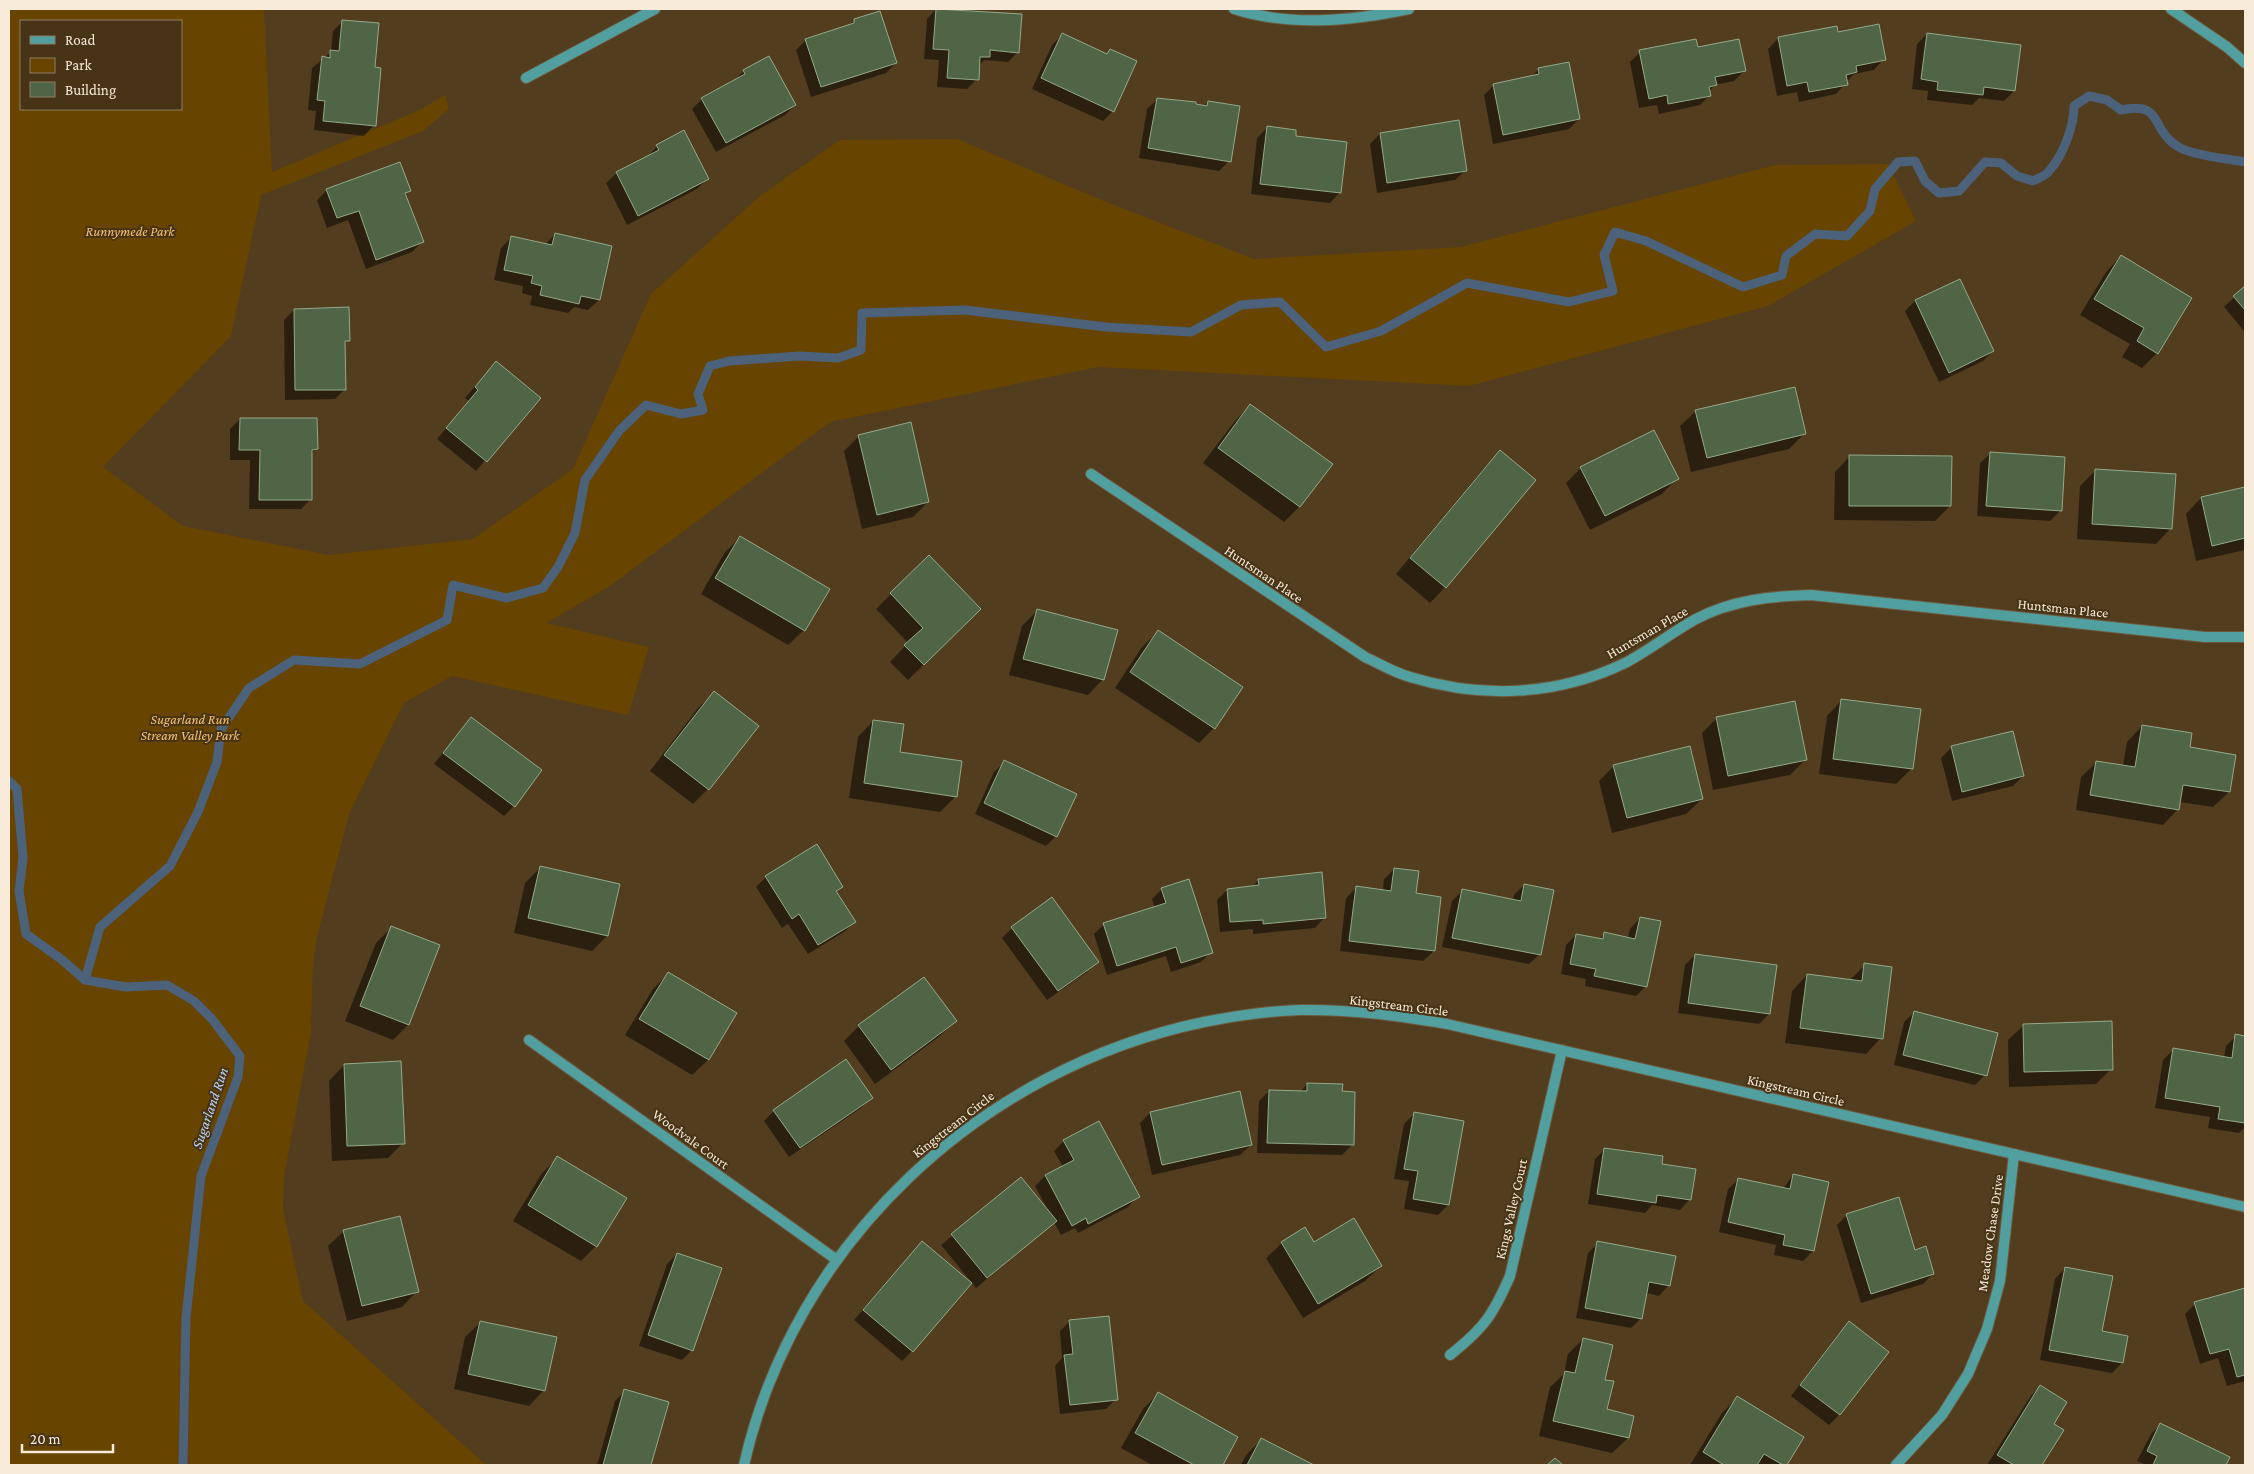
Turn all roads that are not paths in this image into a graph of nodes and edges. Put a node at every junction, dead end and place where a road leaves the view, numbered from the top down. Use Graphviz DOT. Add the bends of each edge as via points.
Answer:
graph roads {
  1 [pos="655,9"];
  2 [pos="1234,9"];
  3 [pos="1409,9"];
  4 [pos="2171,9"];
  5 [pos="2245,63"];
  6 [pos="526,78"];
  7 [pos="1091,474"];
  8 [pos="2245,637"];
  9 [pos="529,1040"];
  10 [pos="1562,1050"];
  11 [pos="2014,1154"];
  12 [pos="2245,1207"];
  13 [pos="837,1260"];
  14 [pos="1450,1355"];
  15 [pos="744,1465"];
  16 [pos="1896,1465"];
  1 -- 6 [label="street"];
  2 -- 3 [label="street" via="1298,20 1348,20"];
  4 -- 5 [label="street"];
  7 -- 8 [label="street, Huntsman Place" via="1365,657 1408,677 1453,688 1496,693 1541,689 1584,680 1625,663 1698,618 1734,604 1772,596 1810,595 2205,637"];
  9 -- 13 [label="street, Woodvale Court"];
  10 -- 11 [label="street, Kingstream Circle"];
  10 -- 13 [label="street, Kingstream Circle" via="1447,1024 1368,1012 1299,1010 1232,1017 1173,1029 1108,1050 1042,1080 988,1112 934,1153 883,1202"];
  10 -- 14 [label="street, Kings Valley Court" via="1510,1276 1496,1308 1475,1335"];
  11 -- 12 [label="street, Kingstream Circle"];
  11 -- 16 [label="street, Meadow Chase Drive" via="2000,1281 1987,1329 1968,1374 1942,1415"];
  13 -- 15 [label="street, Kingstream Circle" via="806,1306 775,1371"];
}
